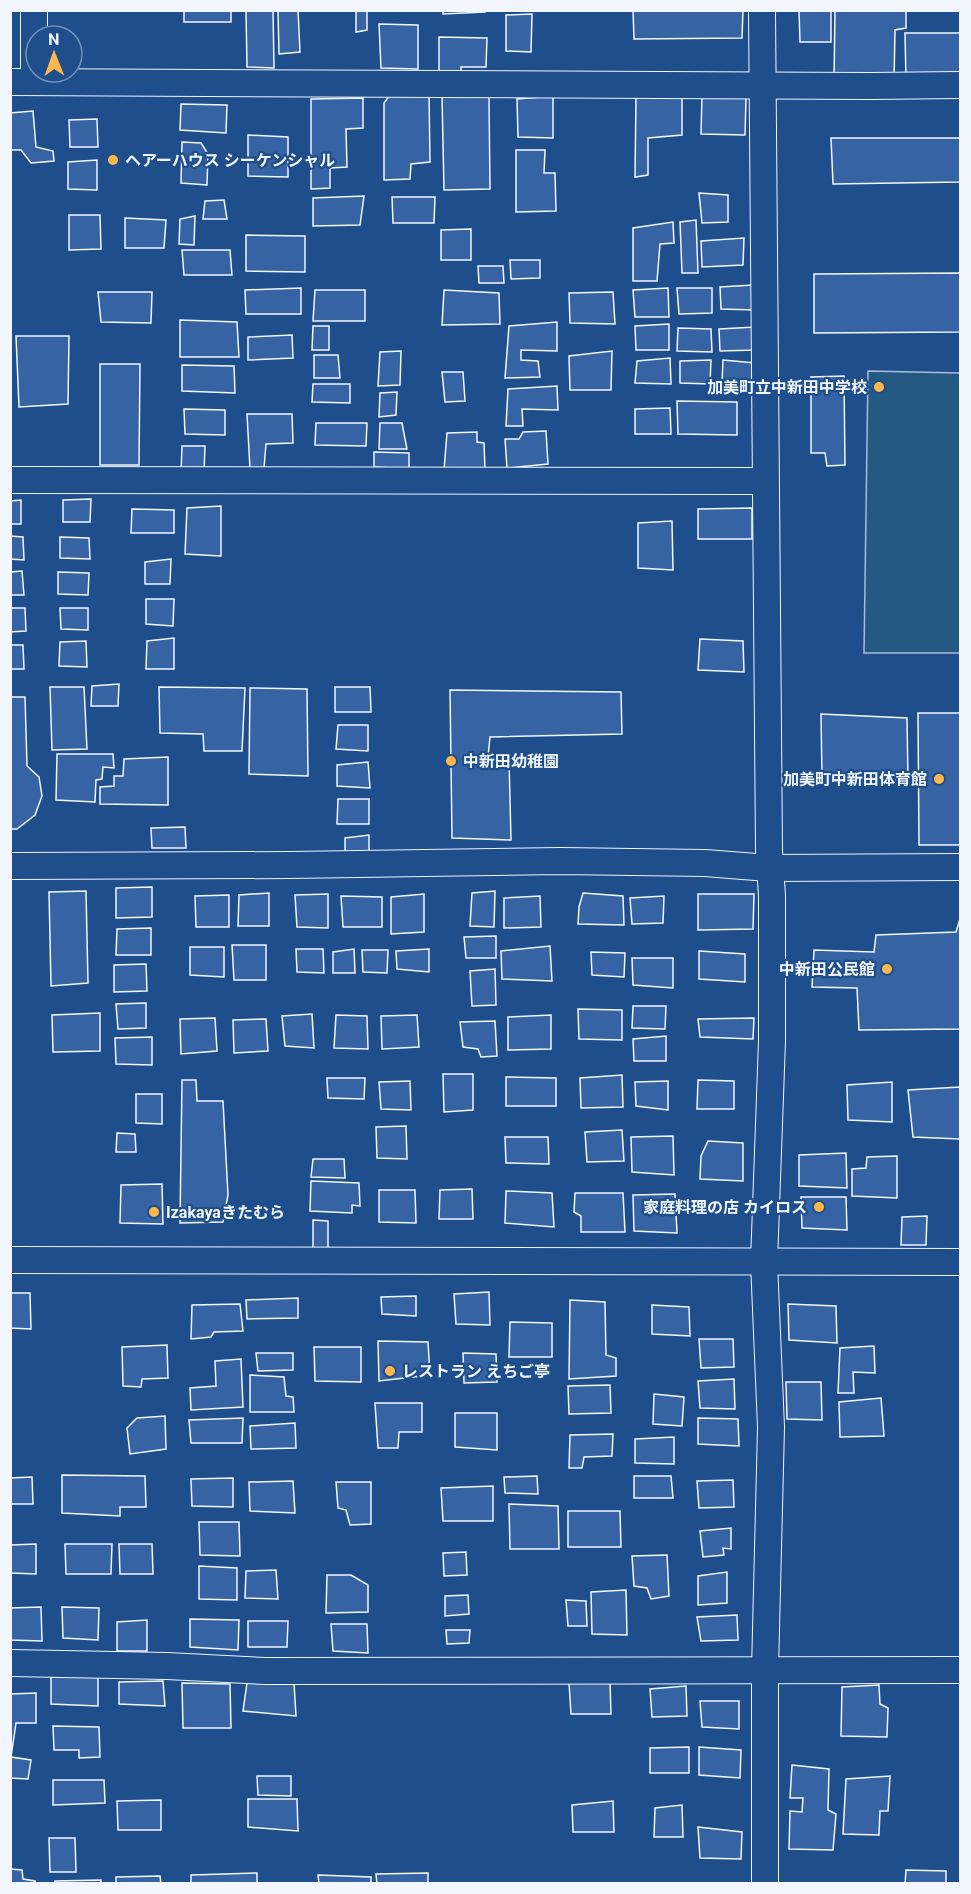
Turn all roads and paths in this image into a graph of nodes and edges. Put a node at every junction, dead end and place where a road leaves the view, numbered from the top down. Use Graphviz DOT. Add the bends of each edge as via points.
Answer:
graph roads {
  1 [pos="34,10"];
  2 [pos="762,10"];
  3 [pos="22,82"];
  4 [pos="763,85"];
  5 [pos="960,85"];
  6 [pos="10,480"];
  7 [pos="765,481"];
  8 [pos="10,866"];
  9 [pos="960,867"];
  10 [pos="769,868"];
  11 [pos="10,1260"];
  12 [pos="764,1262"];
  13 [pos="960,1262"];
  14 [pos="10,1663"];
  15 [pos="765,1670"];
  16 [pos="960,1670"];
  17 [pos="765,1884"];
  1 -- 3 [label="street"];
  2 -- 4 [label="street"];
  3 -- 4 [label="street"];
  4 -- 5 [label="street"];
  4 -- 7 [label="street"];
  6 -- 7 [label="street"];
  7 -- 10 [label="street"];
  8 -- 10 [label="street" via="561,861 705,862"];
  9 -- 10 [label="street"];
  10 -- 12 [label="street" via="772,1041"];
  11 -- 12 [label="street"];
  12 -- 13 [label="street"];
  12 -- 15 [label="street" via="771,1427"];
  14 -- 15 [label="street" via="265,1671"];
  15 -- 16 [label="street"];
  15 -- 17 [label="street"];
}
